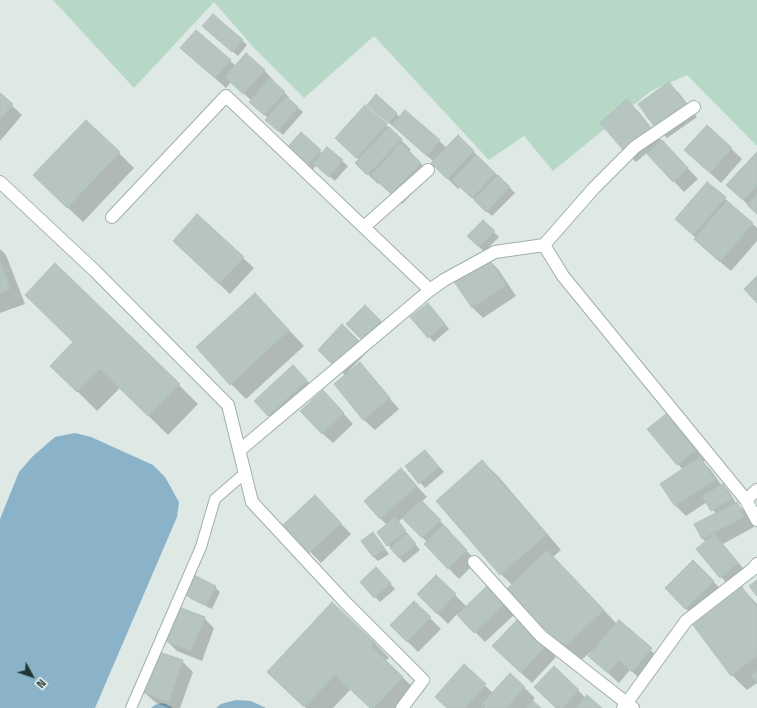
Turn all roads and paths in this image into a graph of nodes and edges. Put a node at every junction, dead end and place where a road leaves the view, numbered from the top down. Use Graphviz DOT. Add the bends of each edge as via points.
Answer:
graph roads {
  1 [pos="694,106"];
  2 [pos="428,170"];
  3 [pos="0,182"];
  4 [pos="112,216"];
  5 [pos="364,227"];
  6 [pos="544,245"];
  7 [pos="430,290"];
  8 [pos="240,450"];
  9 [pos="245,473"];
  10 [pos="757,490"];
  11 [pos="746,500"];
  12 [pos="757,520"];
  13 [pos="474,562"];
  14 [pos="757,564"];
  15 [pos="627,706"];
  16 [pos="131,708"];
  17 [pos="402,708"];
  1 -- 6 [label="street" via="635,147 593,189"];
  2 -- 5 [label="street"];
  3 -- 8 [label="street" via="95,271 228,405"];
  4 -- 5 [label="street" via="226,96"];
  5 -- 7 [label="street"];
  6 -- 7 [label="street" via="495,252"];
  6 -- 11 [label="street" via="563,276"];
  7 -- 8 [label="street"];
  8 -- 9 [label="street"];
  9 -- 16 [label="lane" via="215,499 201,547"];
  9 -- 17 [label="street" via="252,502 345,602 423,680"];
  10 -- 11 [label="street"];
  11 -- 12 [label="street"];
  13 -- 15 [label="street" via="541,636"];
  14 -- 15 [label="street" via="686,621"];
}
